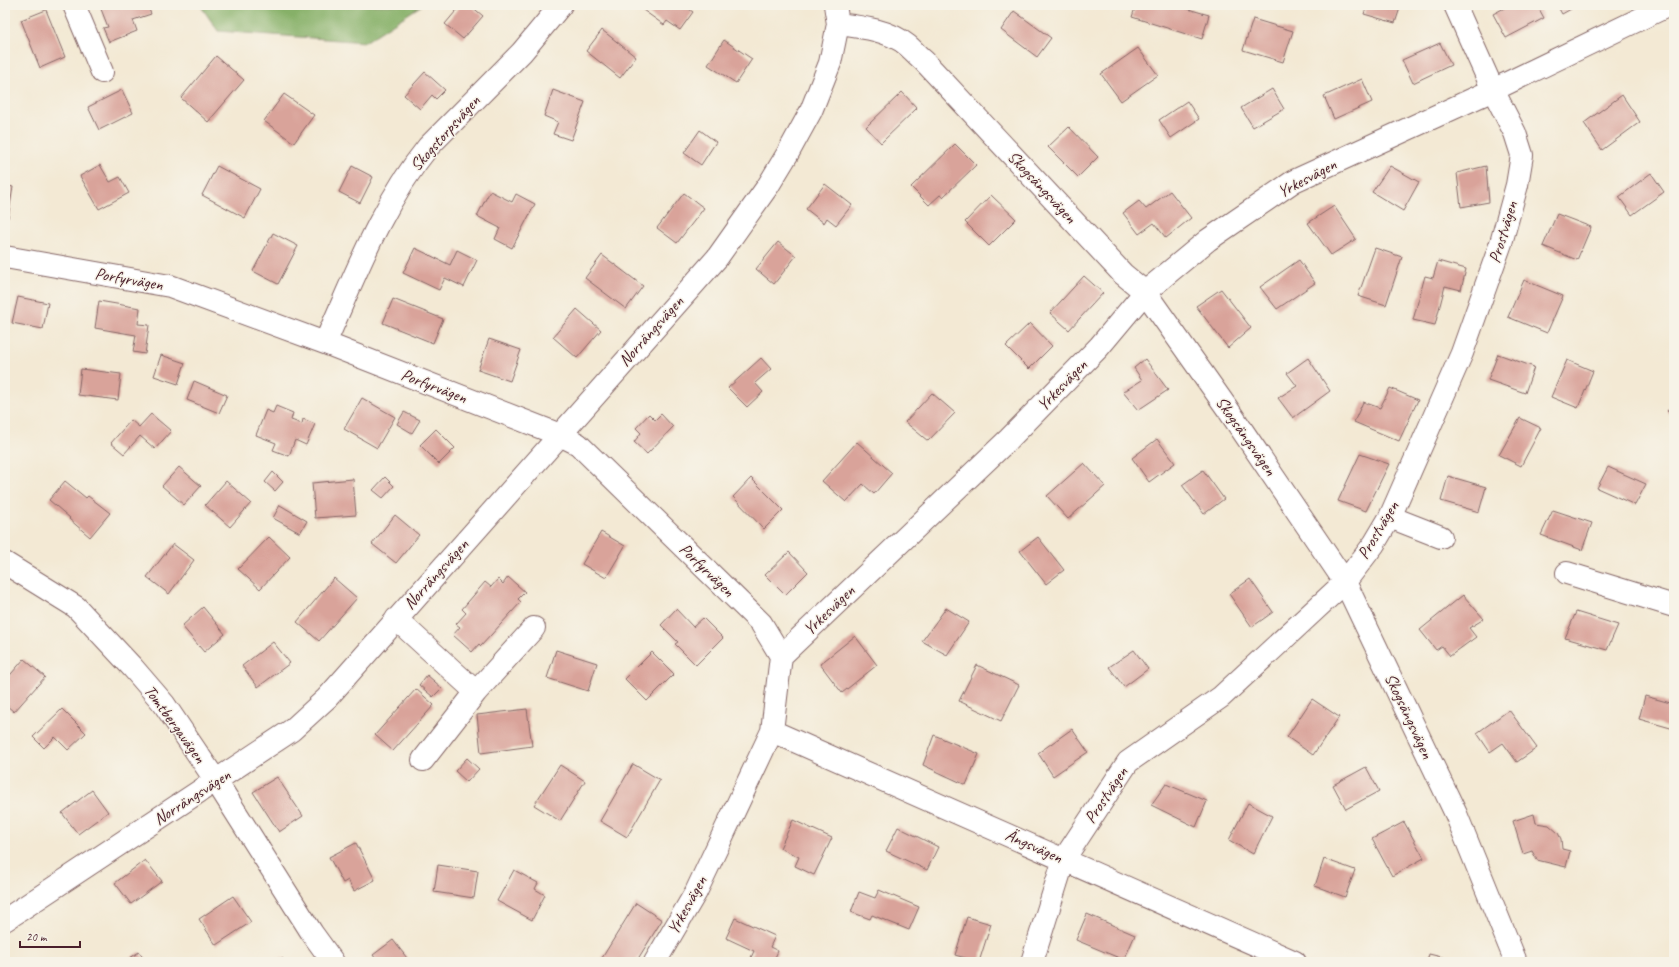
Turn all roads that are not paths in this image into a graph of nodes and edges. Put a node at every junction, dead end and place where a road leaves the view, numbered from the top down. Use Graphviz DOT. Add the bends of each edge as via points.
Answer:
graph roads {
  1 [pos="74,5"];
  2 [pos="561,5"];
  3 [pos="1455,5"];
  4 [pos="1669,5"];
  5 [pos="836,15"];
  6 [pos="102,72"];
  7 [pos="1493,90"];
  8 [pos="5,257"];
  9 [pos="1144,292"];
  10 [pos="325,343"];
  11 [pos="560,435"];
  12 [pos="1390,517"];
  13 [pos="1441,537"];
  14 [pos="5,563"];
  15 [pos="1567,573"];
  16 [pos="1345,582"];
  17 [pos="1674,606"];
  18 [pos="396,620"];
  19 [pos="534,628"];
  20 [pos="781,656"];
  21 [pos="476,692"];
  22 [pos="772,731"];
  23 [pos="423,760"];
  24 [pos="216,781"];
  25 [pos="1064,859"];
  26 [pos="5,920"];
  27 [pos="332,962"];
  28 [pos="655,962"];
  29 [pos="1032,962"];
  30 [pos="1295,962"];
  31 [pos="1516,962"];
  1 -- 6 [label="street"];
  2 -- 10 [label="street, Skogstorpsvägen" via="522,52 416,162 382,215"];
  3 -- 7 [label="street, Prostvägen"];
  4 -- 7 [label="street, Yrkesvägen"];
  5 -- 9 [label="street, Skogsängsvägen" via="906,44 1122,274"];
  5 -- 11 [label="street, Norrängsvägen" via="830,63 822,86 792,146 768,186 717,258"];
  7 -- 9 [label="street, Yrkesvägen" via="1294,182 1208,240"];
  7 -- 12 [label="street, Prostvägen" via="1515,133 1522,155 1518,184 1501,243 1462,353"];
  8 -- 10 [label="street, Porfyrvägen" via="170,286"];
  9 -- 16 [label="street, Skogsängsvägen" via="1236,421"];
  9 -- 20 [label="street, Yrkesvägen" via="1099,347 1009,439"];
  10 -- 11 [label="street, Porfyrvägen"];
  11 -- 18 [label="street, Norrängsvägen"];
  11 -- 20 [label="street, Porfyrvägen" via="578,444 762,623"];
  12 -- 13 [label="street"];
  12 -- 16 [label="street, Prostvägen" via="1374,544"];
  14 -- 24 [label="street, Tomtbergavägen" via="76,607 164,704"];
  15 -- 17 [label="street"];
  16 -- 25 [label="street, Prostvägen" via="1221,697 1128,762"];
  16 -- 31 [label="street, Skogsängsvägen" via="1456,814"];
  18 -- 21 [label="street, Norrängsvägen"];
  18 -- 24 [label="street, Norrängsvägen" via="310,715"];
  19 -- 21 [label="street"];
  20 -- 22 [label="street, Yrkesvägen"];
  21 -- 23 [label="street"];
  22 -- 25 [label="street, Ängsvägen"];
  22 -- 28 [label="street, Yrkesvägen" via="696,892"];
  24 -- 26 [label="street, Norrängsvägen"];
  24 -- 27 [label="street, Tomtbergavägen"];
  25 -- 29 [label="street, Prostvägen"];
  25 -- 30 [label="street, Ängsvägen"];
}
